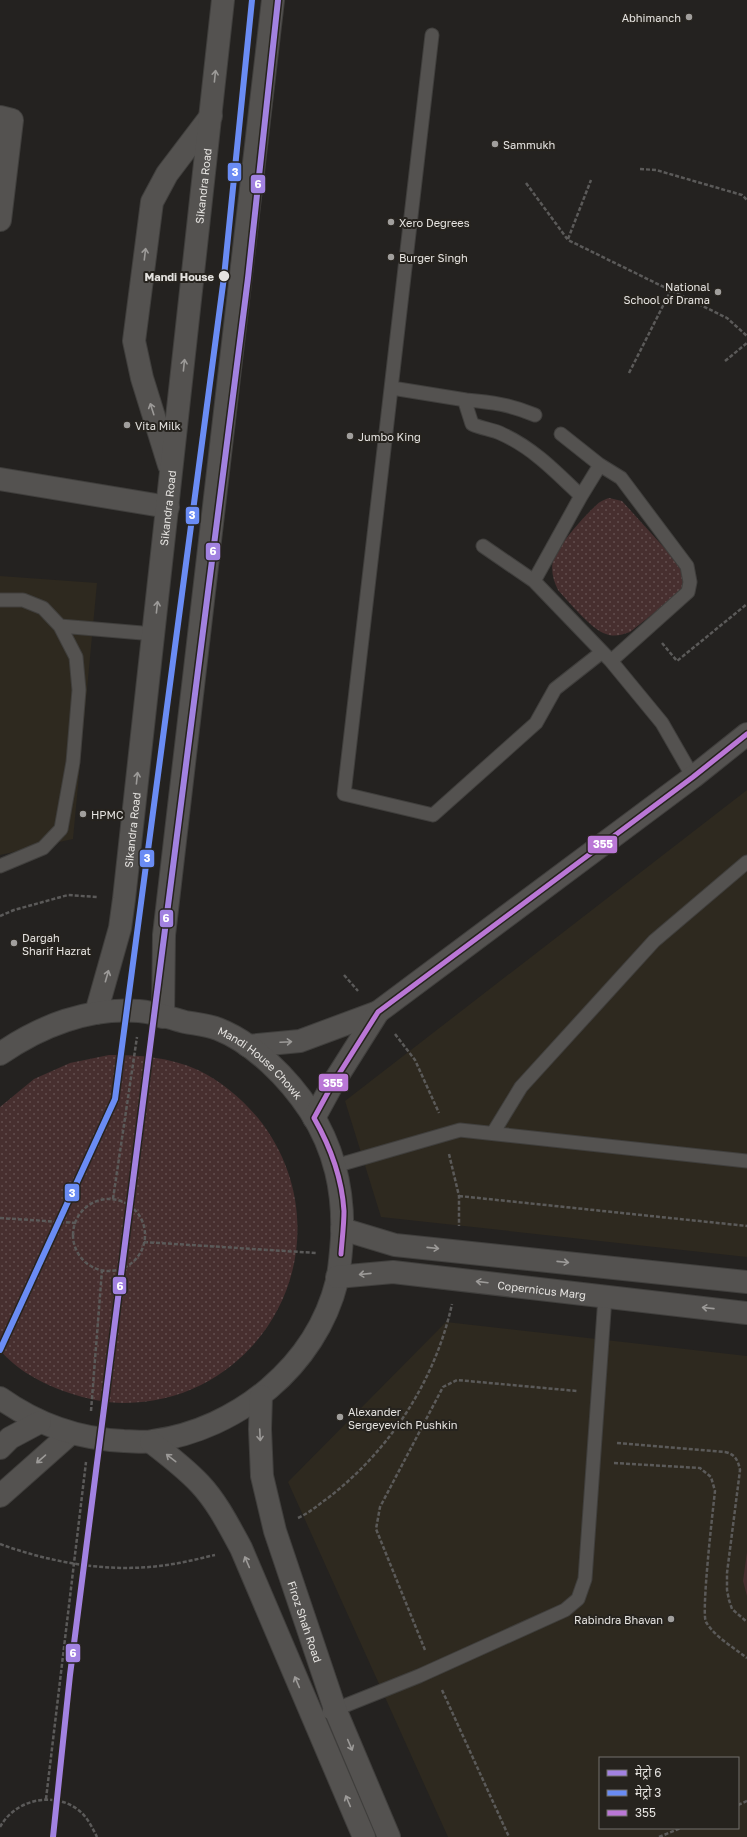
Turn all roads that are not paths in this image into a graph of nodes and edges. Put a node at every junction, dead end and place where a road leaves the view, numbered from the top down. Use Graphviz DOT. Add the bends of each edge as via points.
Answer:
graph roads {
  1 [pos="223,0"];
  2 [pos="273,0"];
  3 [pos="432,35"];
  4 [pos="211,115"];
  5 [pos="0,117"];
  6 [pos="0,220"];
  7 [pos="392,388"];
  8 [pos="466,400"];
  9 [pos="535,415"];
  10 [pos="561,434"];
  11 [pos="600,465"];
  12 [pos="172,473"];
  13 [pos="0,479"];
  14 [pos="580,496"];
  15 [pos="168,507"];
  16 [pos="483,546"];
  17 [pos="534,581"];
  18 [pos="0,600"];
  19 [pos="60,626"];
  20 [pos="154,634"];
  21 [pos="606,657"];
  22 [pos="747,734"];
  23 [pos="693,777"];
  24 [pos="747,862"];
  25 [pos="0,866"];
  26 [pos="378,1012"];
  27 [pos="96,1013"];
  28 [pos="163,1017"];
  29 [pos="248,1046"];
  30 [pos="0,1054"];
  31 [pos="314,1118"];
  32 [pos="493,1134"];
  33 [pos="747,1161"];
  34 [pos="335,1166"];
  35 [pos="342,1229"];
  36 [pos="338,1277"];
  37 [pos="747,1282"];
  38 [pos="605,1297"];
  39 [pos="747,1313"];
  40 [pos="261,1396"];
  41 [pos="0,1398"];
  42 [pos="40,1422"];
  43 [pos="80,1435"];
  44 [pos="151,1442"];
  45 [pos="0,1448"];
  46 [pos="0,1496"];
  47 [pos="335,1710"];
  48 [pos="313,1719"];
  49 [pos="364,1837"];
  50 [pos="389,1837"];
  4 -- 1 [label="main road, Sikandra Road, one-way"];
  2 -- 28 [label="main road" via="164,935"];
  3 -- 7 [label="lane"];
  12 -- 4 [label="main road, Sikandra Road, one-way"];
  12 -- 4 [label="main road, one-way" via="142,378 134,341 152,202 167,174"];
  5 -- 6 [label="main road" via="12,120"];
  7 -- 8 [label="lane"];
  7 -- 21 [label="lane" via="344,794 433,815 536,723 555,689"];
  8 -- 9 [label="lane" via="515,406"];
  8 -- 14 [label="lane" via="472,424 500,433 543,459"];
  10 -- 11 [label="lane"];
  11 -- 14 [label="lane"];
  11 -- 21 [label="lane" via="622,478 690,573 688,592 649,628"];
  12 -- 15 [label="main road, Sikandra Road"];
  13 -- 15 [label="main road"];
  14 -- 17 [label="lane"];
  20 -- 15 [label="main road, Sikandra Road, one-way"];
  16 -- 17 [label="lane"];
  17 -- 21 [label="lane"];
  18 -- 19 [label="lane" via="23,600 43,608"];
  19 -- 20 [label="lane"];
  19 -- 25 [label="lane" via="76,657 79,690 73,762 61,829 43,848"];
  27 -- 20 [label="main road, Sikandra Road, one-way" via="120,928"];
  21 -- 23 [label="lane" via="662,723"];
  22 -- 23 [label="main road"];
  23 -- 26 [label="main road"];
  24 -- 32 [label="lane" via="654,941 521,1087"];
  29 -- 26 [label="main road, one-way" via="300,1041"];
  26 -- 31 [label="main road"];
  27 -- 28 [label="main road, Mandi House Chowk" via="118,1010 141,1011"];
  27 -- 30 [label="main road, Mandi House Chowk" via="69,1019 43,1029"];
  28 -- 29 [label="main road, Mandi House Chowk" via="218,1029"];
  29 -- 31 [label="main road, Mandi House Chowk" via="294,1088"];
  31 -- 34 [label="main road, Mandi House Chowk"];
  32 -- 33 [label="lane"];
  32 -- 34 [label="lane" via="460,1130"];
  34 -- 35 [label="main road, Mandi House Chowk" via="343,1206"];
  35 -- 36 [label="main road, Mandi House Chowk"];
  35 -- 37 [label="main road, one-way" via="395,1244"];
  38 -- 36 [label="main road, Copernicus Marg, one-way" via="393,1272"];
  36 -- 40 [label="main road, Mandi House Chowk" via="325,1314 308,1345 287,1372"];
  39 -- 38 [label="main road, Copernicus Marg, one-way"];
  38 -- 47 [label="lane" via="584,1579 578,1599 564,1610"];
  40 -- 44 [label="main road, Mandi House Chowk" via="232,1415 202,1429"];
  40 -- 47 [label="main road, Firoz Shah Road, one-way" via="262,1476 274,1531"];
  41 -- 42 [label="main road, Mandi House Chowk"];
  42 -- 43 [label="main road, Mandi House Chowk"];
  42 -- 45 [label="main road" via="10,1438"];
  43 -- 44 [label="main road, Mandi House Chowk" via="104,1440"];
  43 -- 46 [label="main road, one-way"];
  48 -- 44 [label="main road, one-way" via="241,1548 223,1516 201,1485"];
  47 -- 48 [label="lane"];
  47 -- 50 [label="main road, Firoz Shah Road, one-way"];
  49 -- 48 [label="main road, one-way"];
}
